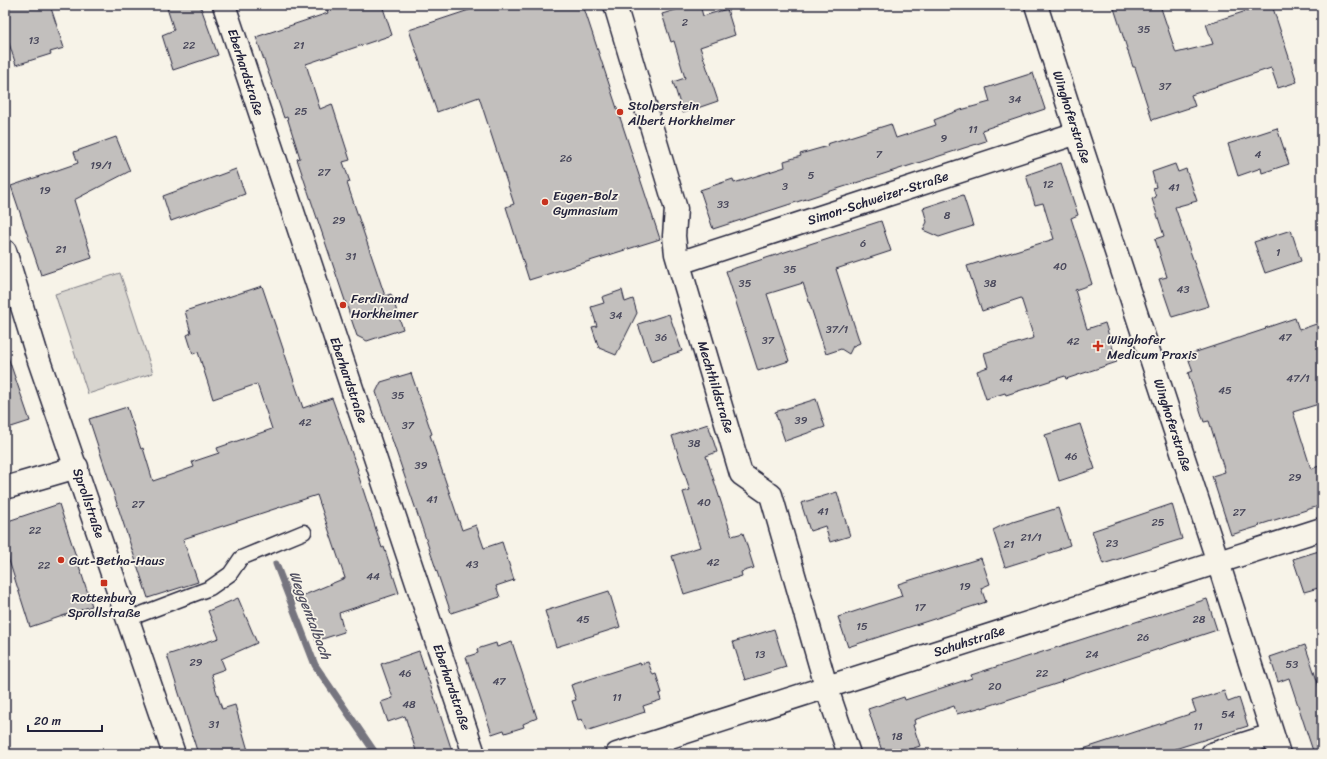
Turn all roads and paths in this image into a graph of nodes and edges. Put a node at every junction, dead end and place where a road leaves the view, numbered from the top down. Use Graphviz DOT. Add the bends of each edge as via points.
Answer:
graph roads {
  1 [pos="224,5"];
  2 [pos="615,5"];
  3 [pos="1036,5"];
  4 [pos="1077,133"];
  5 [pos="5,251"];
  6 [pos="679,263"];
  7 [pos="76,467"];
  8 [pos="5,488"];
  9 [pos="1322,529"];
  10 [pos="304,532"];
  11 [pos="1218,562"];
  12 [pos="128,619"];
  13 [pos="826,686"];
  14 [pos="1276,744"];
  15 [pos="174,754"];
  16 [pos="474,754"];
  17 [pos="617,754"];
  18 [pos="849,754"];
  19 [pos="1212,754"];
  1 -- 16 [label="street, Eberhardstraße"];
  2 -- 6 [label="street, Mechthildstraße" via="676,209 674,236"];
  3 -- 4 [label="street, Winghoferstraße"];
  4 -- 6 [label="street, Simon-Schweizer-Straße"];
  4 -- 11 [label="street, Winghoferstraße"];
  5 -- 7 [label="street, Sprollstraße" via="37,355"];
  6 -- 13 [label="street, Mechthildstraße" via="741,474 770,494"];
  7 -- 8 [label="street"];
  7 -- 12 [label="street, Sprollstraße"];
  9 -- 11 [label="street, Schuhstraße"];
  10 -- 12 [label="lane" via="240,558 230,574 210,588"];
  11 -- 13 [label="street, Schuhstraße"];
  11 -- 14 [label="street, Winghoferstraße"];
  12 -- 15 [label="street, Sprollstraße"];
  13 -- 17 [label="street, Schuhstraße"];
  13 -- 18 [label="street, Mechthildstraße"];
  14 -- 19 [label="street"];
}
